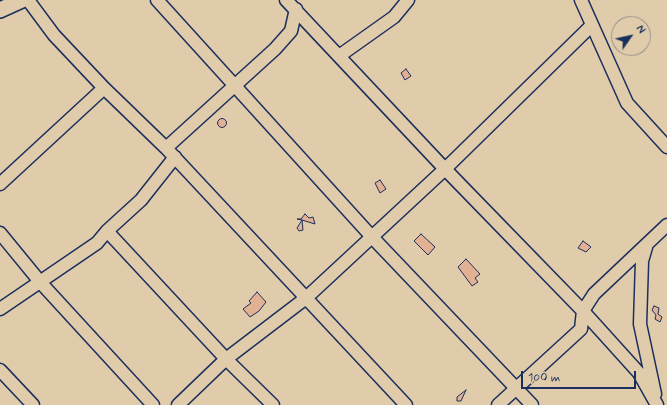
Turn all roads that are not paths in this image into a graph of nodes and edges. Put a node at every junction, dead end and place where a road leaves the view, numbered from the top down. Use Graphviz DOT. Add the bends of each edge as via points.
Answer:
graph roads {
  1 [pos="22,0"];
  2 [pos="157,0"];
  3 [pos="286,0"];
  4 [pos="408,0"];
  5 [pos="581,0"];
  6 [pos="296,9"];
  7 [pos="0,10"];
  8 [pos="592,25"];
  9 [pos="339,56"];
  10 [pos="234,85"];
  11 [pos="104,88"];
  12 [pos="667,147"];
  13 [pos="166,148"];
  14 [pos="175,157"];
  15 [pos="445,169"];
  16 [pos="0,184"];
  17 [pos="667,225"];
  18 [pos="107,231"];
  19 [pos="0,233"];
  20 [pos="372,237"];
  21 [pos="647,243"];
  22 [pos="41,283"];
  23 [pos="306,298"];
  24 [pos="2,304"];
  25 [pos="583,311"];
  26 [pos="226,359"];
  27 [pos="0,370"];
  28 [pos="517,388"];
  29 [pos="657,404"];
  30 [pos="34,405"];
  31 [pos="153,405"];
  32 [pos="178,405"];
  33 [pos="273,405"];
  34 [pos="406,405"];
  35 [pos="498,405"];
  36 [pos="532,405"];
  1 -- 7 [label="main road"];
  1 -- 11 [label="street"];
  2 -- 10 [label="street"];
  3 -- 6 [label="street"];
  4 -- 9 [label="street" via="394,17"];
  5 -- 8 [label="street"];
  6 -- 9 [label="street"];
  6 -- 10 [label="street" via="291,31 276,49"];
  8 -- 12 [label="street" via="627,103"];
  8 -- 15 [label="street"];
  9 -- 15 [label="street"];
  10 -- 13 [label="street"];
  10 -- 20 [label="street"];
  11 -- 13 [label="street"];
  11 -- 16 [label="street"];
  13 -- 14 [label="street"];
  14 -- 18 [label="street" via="141,200"];
  14 -- 23 [label="street"];
  15 -- 20 [label="street"];
  15 -- 25 [label="street"];
  17 -- 21 [label="street"];
  18 -- 22 [label="street" via="97,243"];
  18 -- 26 [label="street"];
  19 -- 22 [label="street"];
  20 -- 23 [label="street"];
  20 -- 28 [label="street"];
  21 -- 25 [label="street" via="594,294"];
  21 -- 29 [label="street" via="642,261 640,324"];
  22 -- 24 [label="street"];
  22 -- 31 [label="street"];
  23 -- 26 [label="street"];
  23 -- 34 [label="street"];
  25 -- 28 [label="street" via="582,329"];
  25 -- 29 [label="street" via="639,373"];
  26 -- 32 [label="street"];
  26 -- 33 [label="street"];
  27 -- 30 [label="street"];
  28 -- 35 [label="street"];
  28 -- 36 [label="street"];
}
